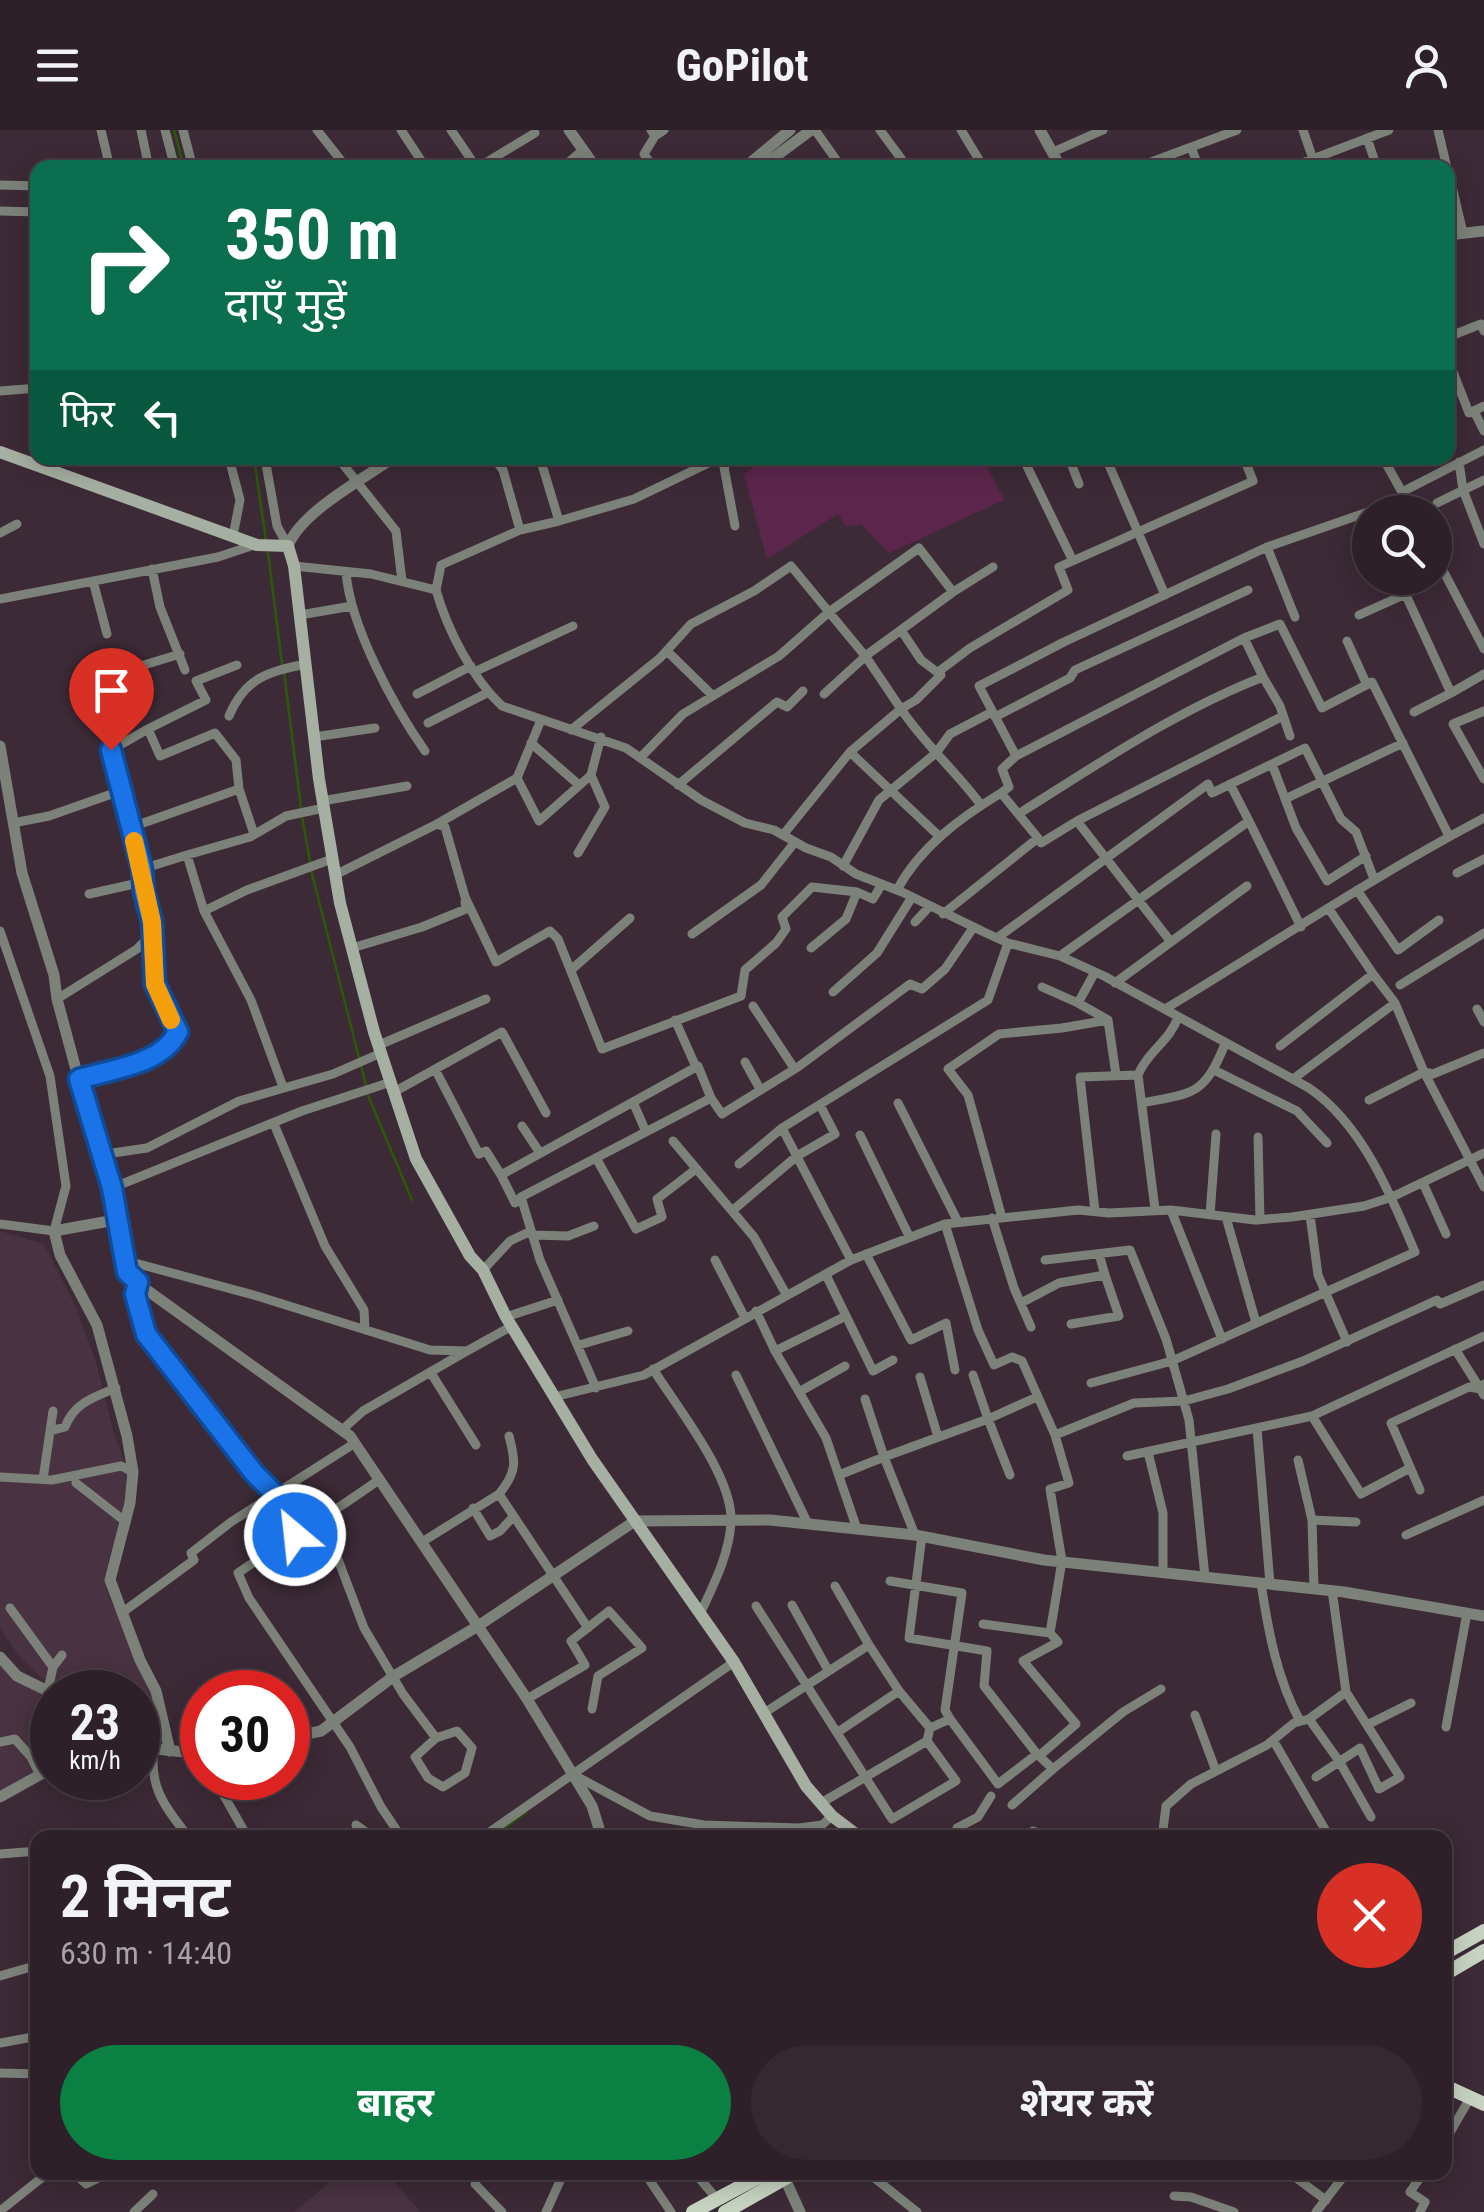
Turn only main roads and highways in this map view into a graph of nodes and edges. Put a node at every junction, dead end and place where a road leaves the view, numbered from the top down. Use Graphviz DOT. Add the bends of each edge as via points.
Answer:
graph roads {
  1 [pos="0,452"];
  2 [pos="30,463"];
  3 [pos="36,465"];
  4 [pos="850,1830"];
  5 [pos="1484,1931"];
  6 [pos="1452,1949"];
  7 [pos="1484,1952"];
  8 [pos="1452,1970"];
  9 [pos="1452,2089"];
  10 [pos="1477,2101"];
  11 [pos="757,2180"];
  12 [pos="776,2180"];
  13 [pos="721,2206"];
  14 [pos="693,2212"];
  1 -- 2 [label="main road"];
  3 -- 4 [label="main road" via="232,536 288,546 335,875 416,1159 634,1521 734,1662 806,1786"];
  5 -- 6 [label="main road"];
  7 -- 8 [label="main road"];
  9 -- 10 [label="main road"];
  11 -- 13 [label="main road"];
  12 -- 13 [label="main road"];
  13 -- 14 [label="main road"];
}
